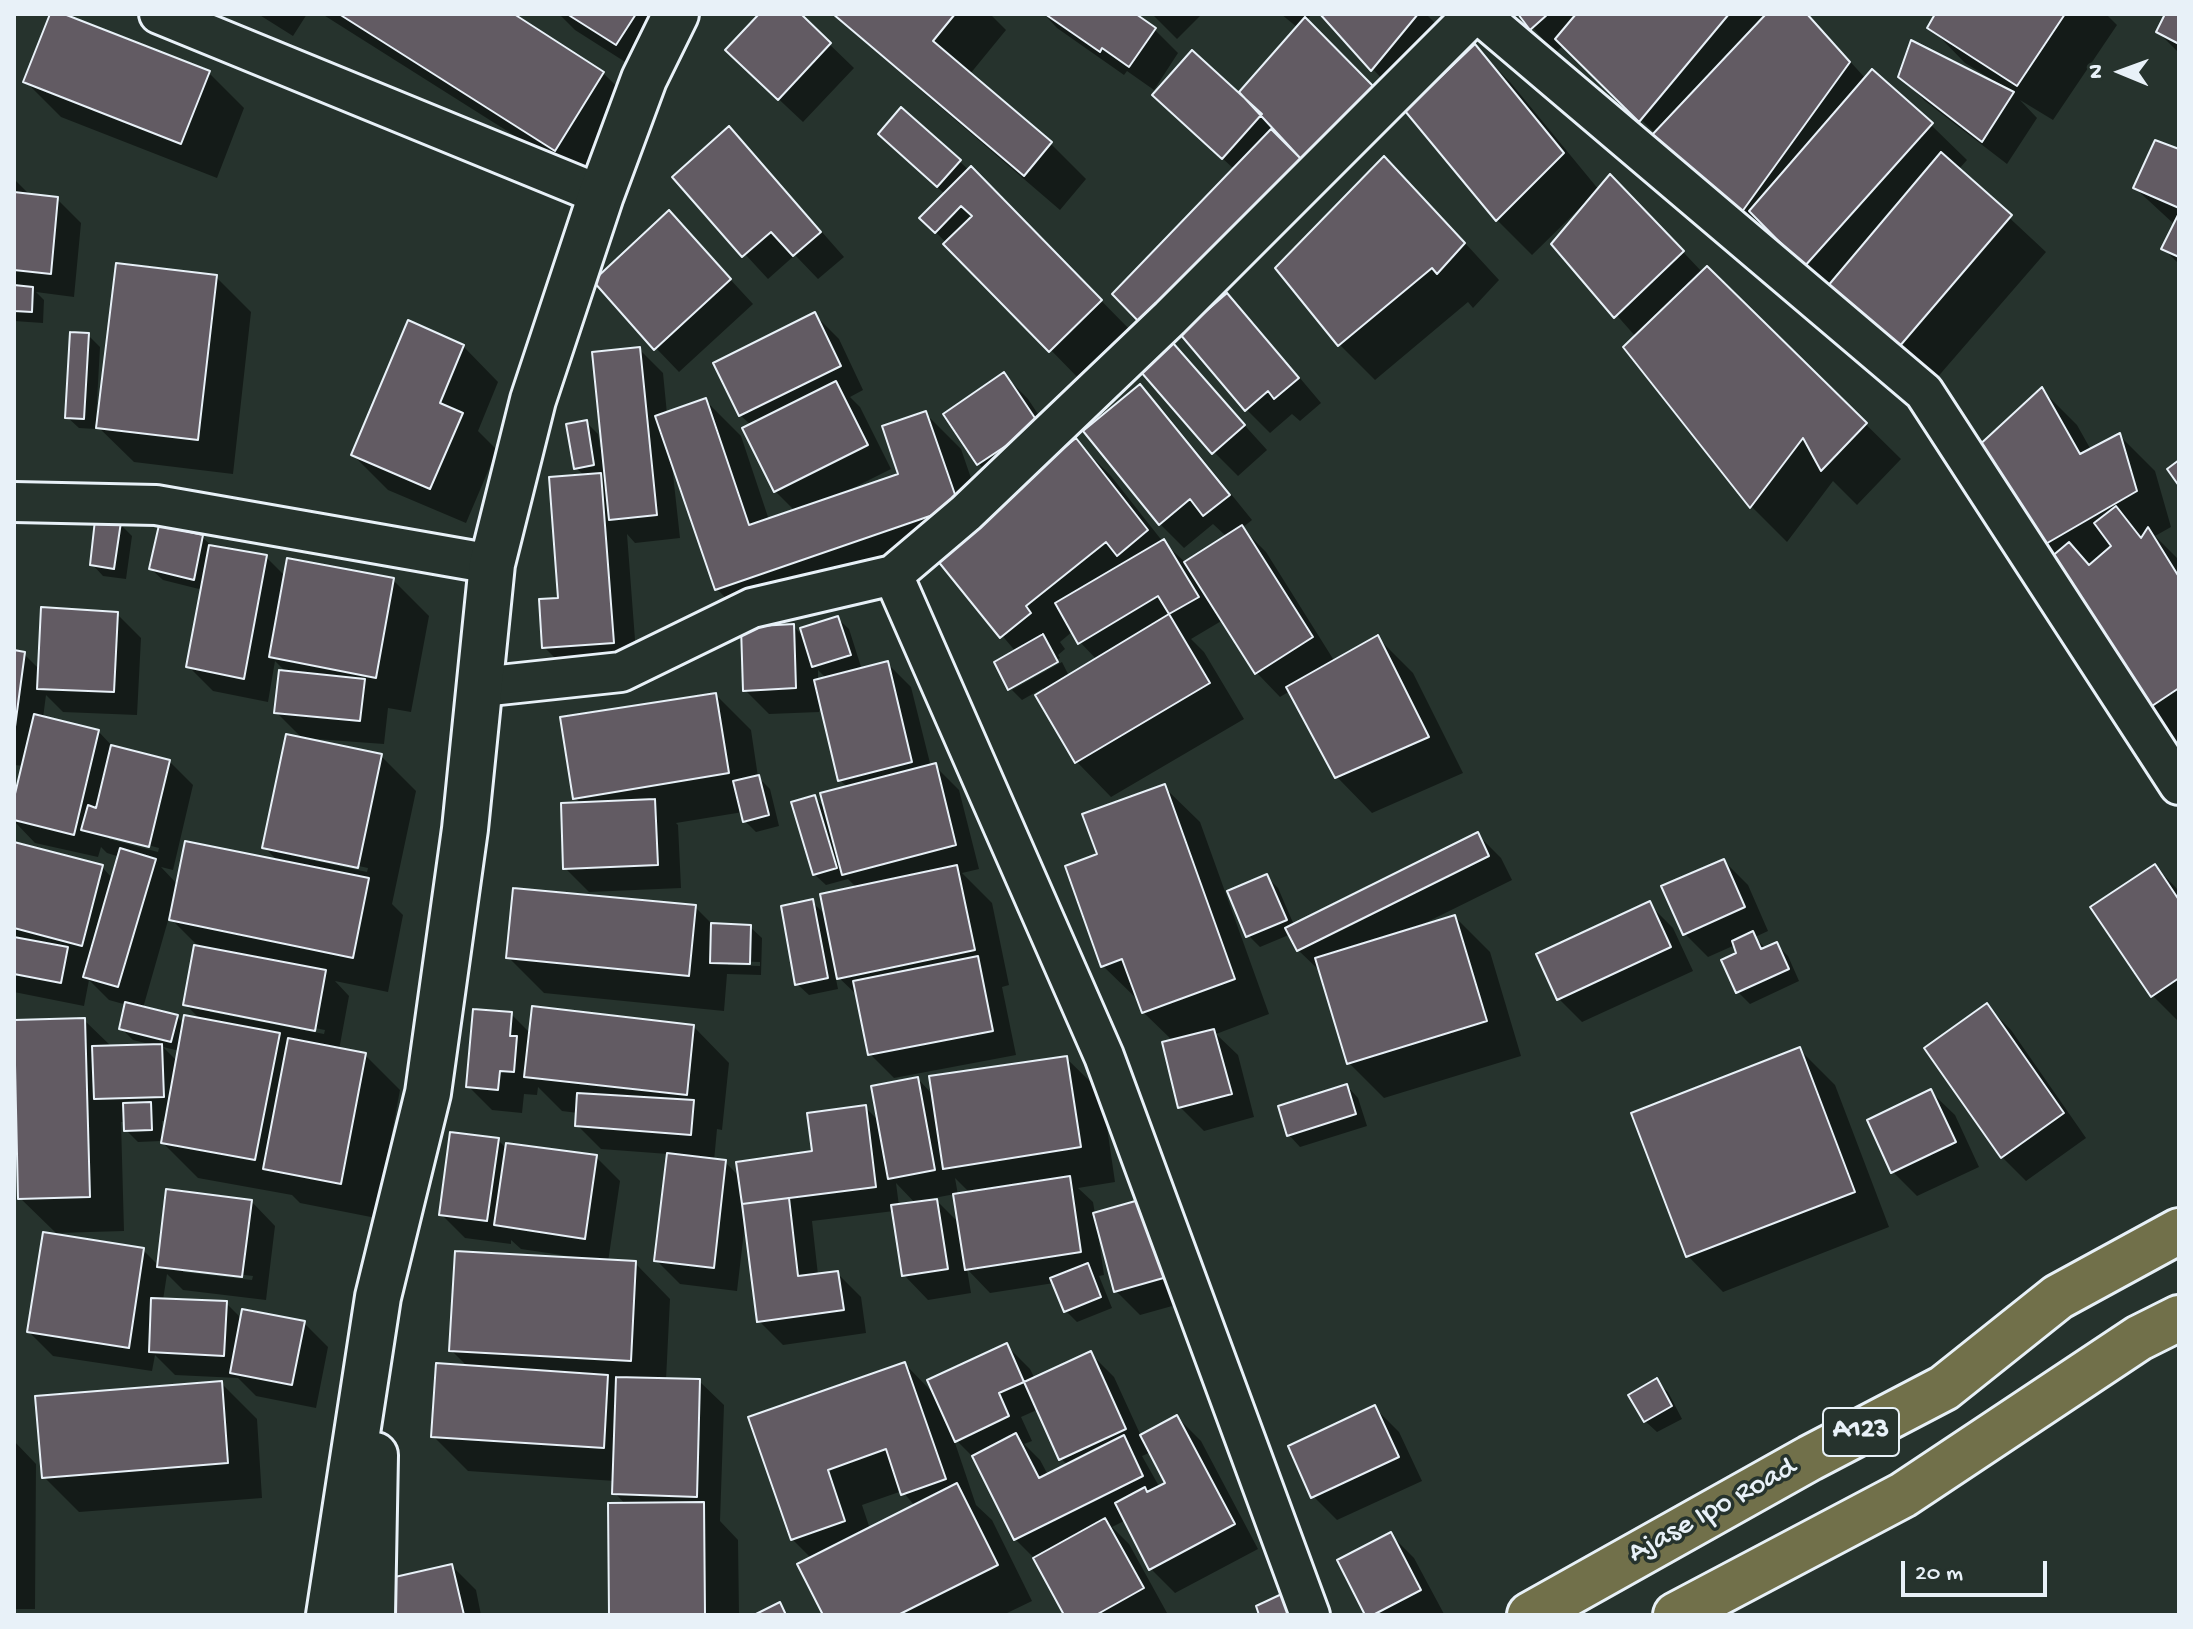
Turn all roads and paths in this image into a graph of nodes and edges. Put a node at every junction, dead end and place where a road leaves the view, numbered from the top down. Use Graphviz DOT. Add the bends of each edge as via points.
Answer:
graph roads {
  1 [pos="159,14"];
  2 [pos="676,14"];
  3 [pos="1476,14"];
  4 [pos="601,195"];
  5 [pos="14,502"];
  6 [pos="492,564"];
  7 [pos="893,575"];
  8 [pos="481,687"];
  9 [pos="2179,785"];
  10 [pos="2179,1231"];
  11 [pos="378,1297"];
  12 [pos="2179,1318"];
  13 [pos="329,1615"];
  14 [pos="372,1615"];
  15 [pos="1310,1615"];
  16 [pos="1530,1615"];
  17 [pos="1676,1615"];
  1 -- 4 [label="street"];
  2 -- 4 [label="street" via="644,79"];
  3 -- 7 [label="street" via="1170,318 966,513"];
  3 -- 9 [label="street" via="1924,392"];
  4 -- 6 [label="street" via="533,400"];
  5 -- 6 [label="street" via="156,505"];
  6 -- 8 [label="street"];
  7 -- 8 [label="street" via="752,608 621,672"];
  7 -- 15 [label="street" via="1104,1056"];
  8 -- 11 [label="street" via="428,1093"];
  10 -- 16 [label="highway, Ajase Ipo Road / A123" via="2058,1297 1944,1388"];
  11 -- 13 [label="street"];
  11 -- 14 [label="street"];
  12 -- 17 [label="highway, A123" via="2139,1338 1903,1495"];
}
